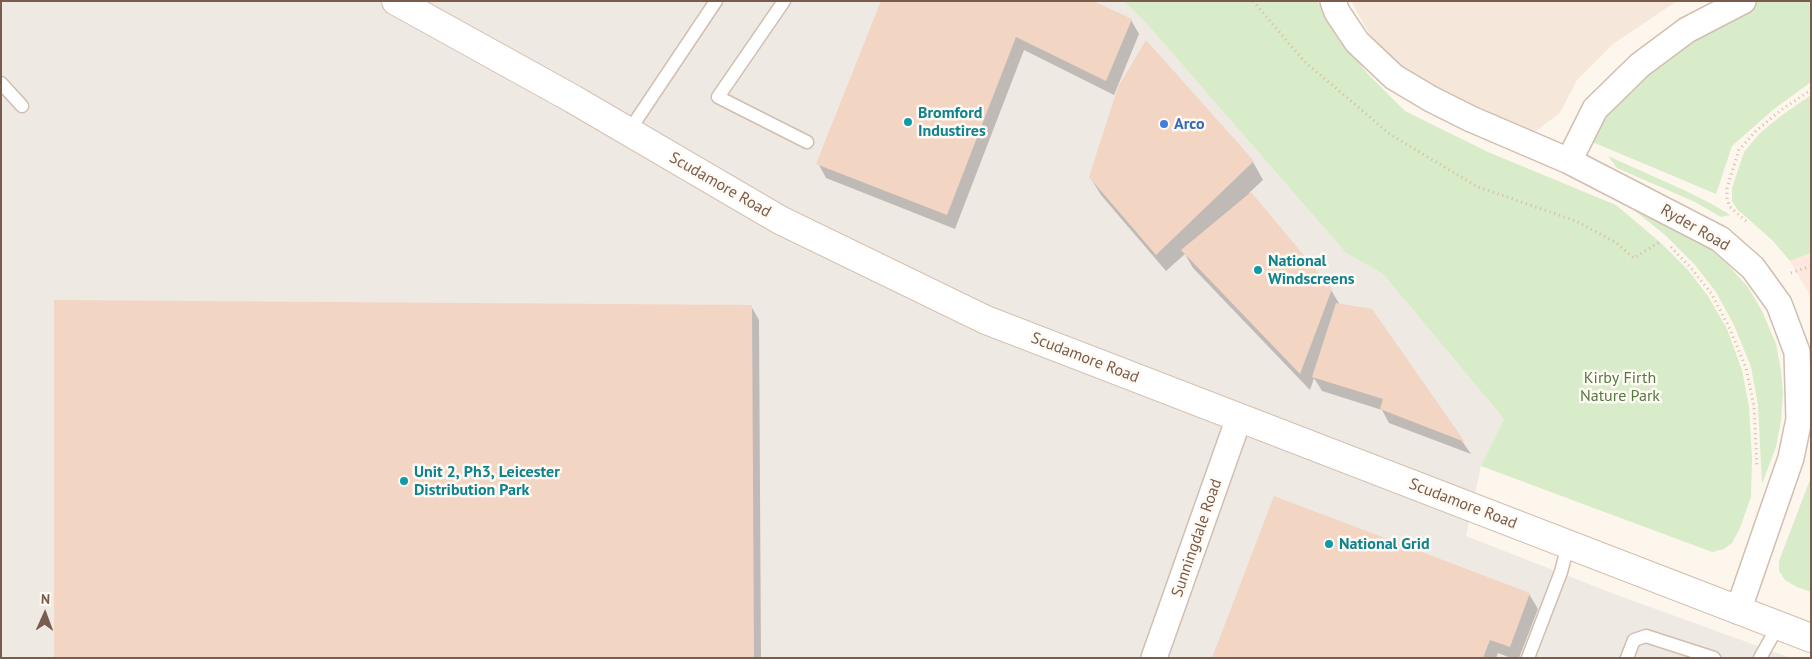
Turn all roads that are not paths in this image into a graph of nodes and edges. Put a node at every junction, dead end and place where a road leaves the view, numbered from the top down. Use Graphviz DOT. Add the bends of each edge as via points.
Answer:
graph roads {
  1 [pos="396,1"];
  2 [pos="716,1"];
  3 [pos="784,1"];
  4 [pos="1333,1"];
  5 [pos="1743,1"];
  6 [pos="1,83"];
  7 [pos="22,106"];
  8 [pos="628,131"];
  9 [pos="807,142"];
  10 [pos="1569,161"];
  11 [pos="1804,351"];
  12 [pos="1239,418"];
  13 [pos="1568,545"];
  14 [pos="1738,611"];
  15 [pos="1778,626"];
  16 [pos="1811,638"];
  17 [pos="1154,658"];
  18 [pos="1528,658"];
  19 [pos="1628,658"];
  20 [pos="1714,658"];
  21 [pos="1760,658"];
  1 -- 8 [label="street, Scudamore Road"];
  2 -- 8 [label="lane"];
  3 -- 9 [label="lane" via="718,97"];
  4 -- 10 [label="street, Ryder Road" via="1356,42 1394,77 1471,119"];
  5 -- 10 [label="street" via="1687,30 1640,65 1595,109"];
  6 -- 7 [label="lane"];
  8 -- 12 [label="street, Scudamore Road" via="780,220 986,320"];
  10 -- 11 [label="street, Ryder Road" via="1720,239 1753,268 1779,304"];
  11 -- 14 [label="street, Ryder Road" via="1799,419 1791,458"];
  12 -- 13 [label="street, Scudamore Road"];
  12 -- 17 [label="street, Sunningdale Road"];
  13 -- 14 [label="street, Scudamore Road"];
  13 -- 18 [label="lane"];
  14 -- 15 [label="street, Scudamore Road"];
  15 -- 16 [label="street, Scudamore Road"];
  15 -- 21 [label="lane"];
  19 -- 20 [label="lane" via="1634,640 1646,636"];
}
